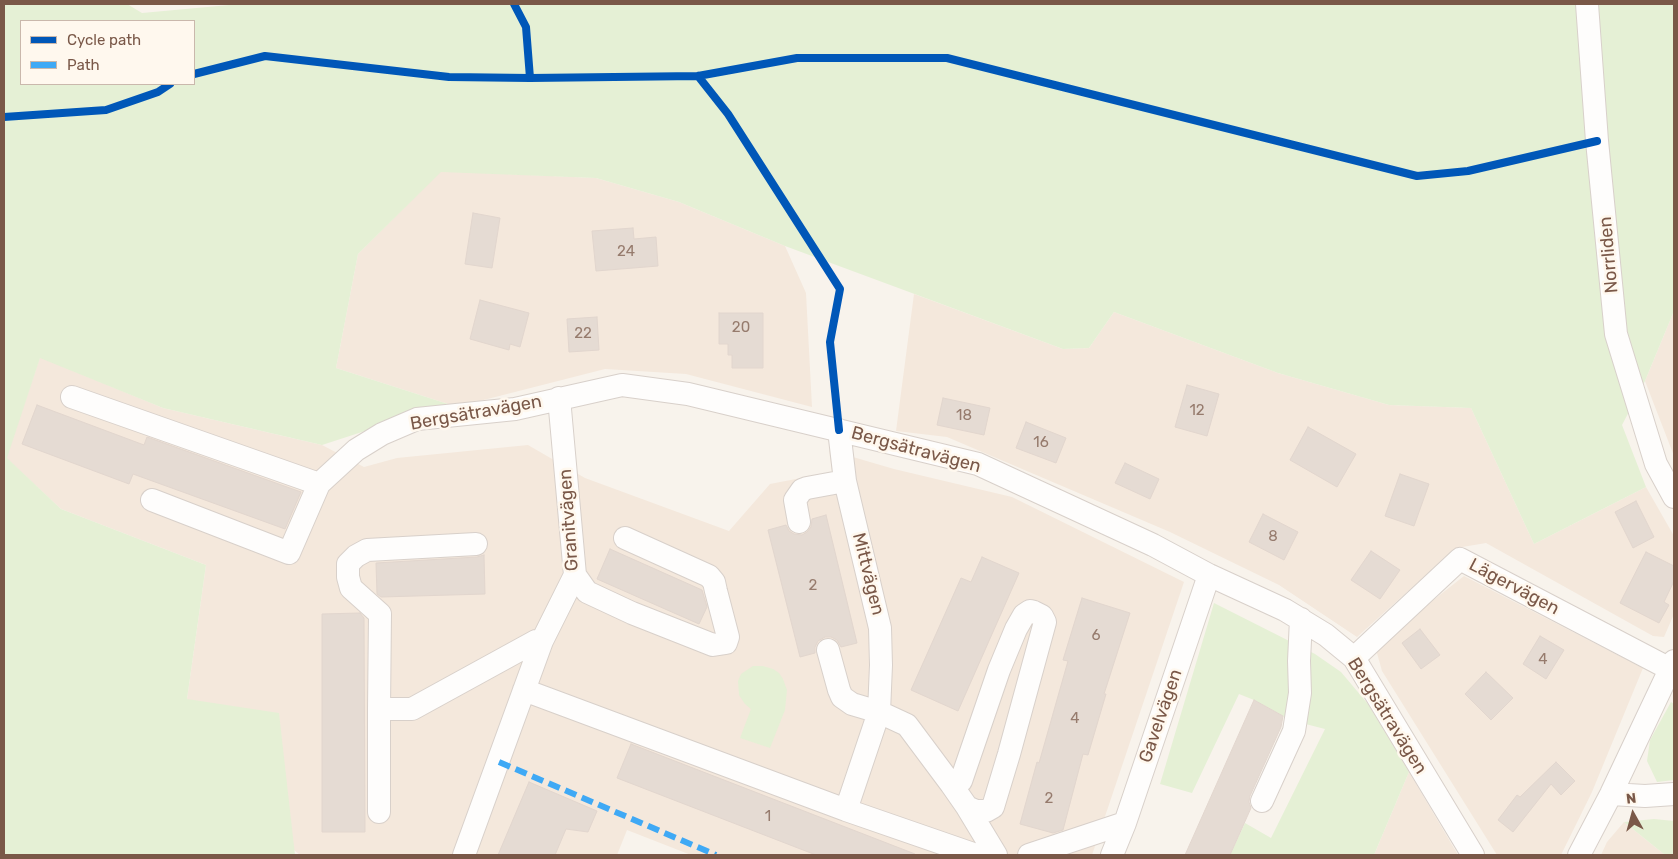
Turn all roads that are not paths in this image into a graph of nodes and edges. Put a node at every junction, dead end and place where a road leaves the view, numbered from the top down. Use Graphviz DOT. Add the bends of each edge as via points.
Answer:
graph roads {
  1 [pos="1587,4"];
  2 [pos="72,397"];
  3 [pos="559,398"];
  4 [pos="840,430"];
  5 [pos="845,481"];
  6 [pos="319,484"];
  7 [pos="1674,497"];
  8 [pos="152,500"];
  9 [pos="799,522"];
  10 [pos="626,538"];
  11 [pos="476,544"];
  12 [pos="575,575"];
  13 [pos="1209,575"];
  14 [pos="1301,620"];
  15 [pos="542,641"];
  16 [pos="828,650"];
  17 [pos="1354,658"];
  18 [pos="1672,665"];
  19 [pos="524,690"];
  20 [pos="379,708"];
  21 [pos="878,716"];
  22 [pos="951,784"];
  23 [pos="1611,794"];
  24 [pos="1674,794"];
  25 [pos="1262,801"];
  26 [pos="967,807"];
  27 [pos="846,810"];
  28 [pos="379,812"];
  29 [pos="1125,822"];
  30 [pos="464,855"];
  31 [pos="976,855"];
  32 [pos="996,855"];
  33 [pos="1029,855"];
  34 [pos="1112,855"];
  35 [pos="1473,855"];
  36 [pos="1579,855"];
  1 -- 7 [label="street, Norrliden" via="1616,334 1656,464"];
  2 -- 6 [label="street"];
  3 -- 4 [label="street, Bergsätravägen" via="622,385 688,394"];
  3 -- 6 [label="street, Bergsätravägen" via="516,410 417,419 356,450"];
  3 -- 12 [label="street, Granitvägen"];
  4 -- 5 [label="street, Mittvägen"];
  4 -- 13 [label="street, Bergsätravägen" via="978,464"];
  5 -- 9 [label="street" via="802,490 795,500"];
  5 -- 21 [label="street, Mittvägen" via="880,628"];
  6 -- 8 [label="street, Bergsätravägen" via="289,553"];
  10 -- 12 [label="street" via="709,576 714,582 728,637 726,643 714,645 632,613 587,592"];
  11 -- 20 [label="street" via="367,550 348,564 351,588 380,614"];
  12 -- 15 [label="street, Granitvägen"];
  13 -- 14 [label="street, Bergsätravägen"];
  13 -- 29 [label="street, Gavelvägen"];
  14 -- 17 [label="street, Bergsätravägen"];
  14 -- 25 [label="street" via="1300,693 1294,731"];
  15 -- 19 [label="street, Granitvägen"];
  15 -- 20 [label="street" via="536,641 412,709"];
  16 -- 21 [label="street" via="842,697"];
  17 -- 18 [label="street, Lägervägen" via="1460,559"];
  17 -- 35 [label="street, Bergsätravägen"];
  18 -- 23 [label="street"];
  19 -- 27 [label="street"];
  19 -- 30 [label="street, Granitvägen"];
  20 -- 28 [label="street"];
  21 -- 22 [label="street" via="907,726"];
  21 -- 27 [label="street, Mittvägen"];
  22 -- 26 [label="street"];
  22 -- 26 [label="street" via="961,781 1016,629 1024,615 1037,613 1045,622 997,795 992,807 986,811"];
  23 -- 24 [label="street"];
  23 -- 36 [label="street"];
  26 -- 32 [label="street"];
  27 -- 31 [label="street"];
  29 -- 33 [label="street"];
  29 -- 34 [label="street, Gavelvägen"];
}
